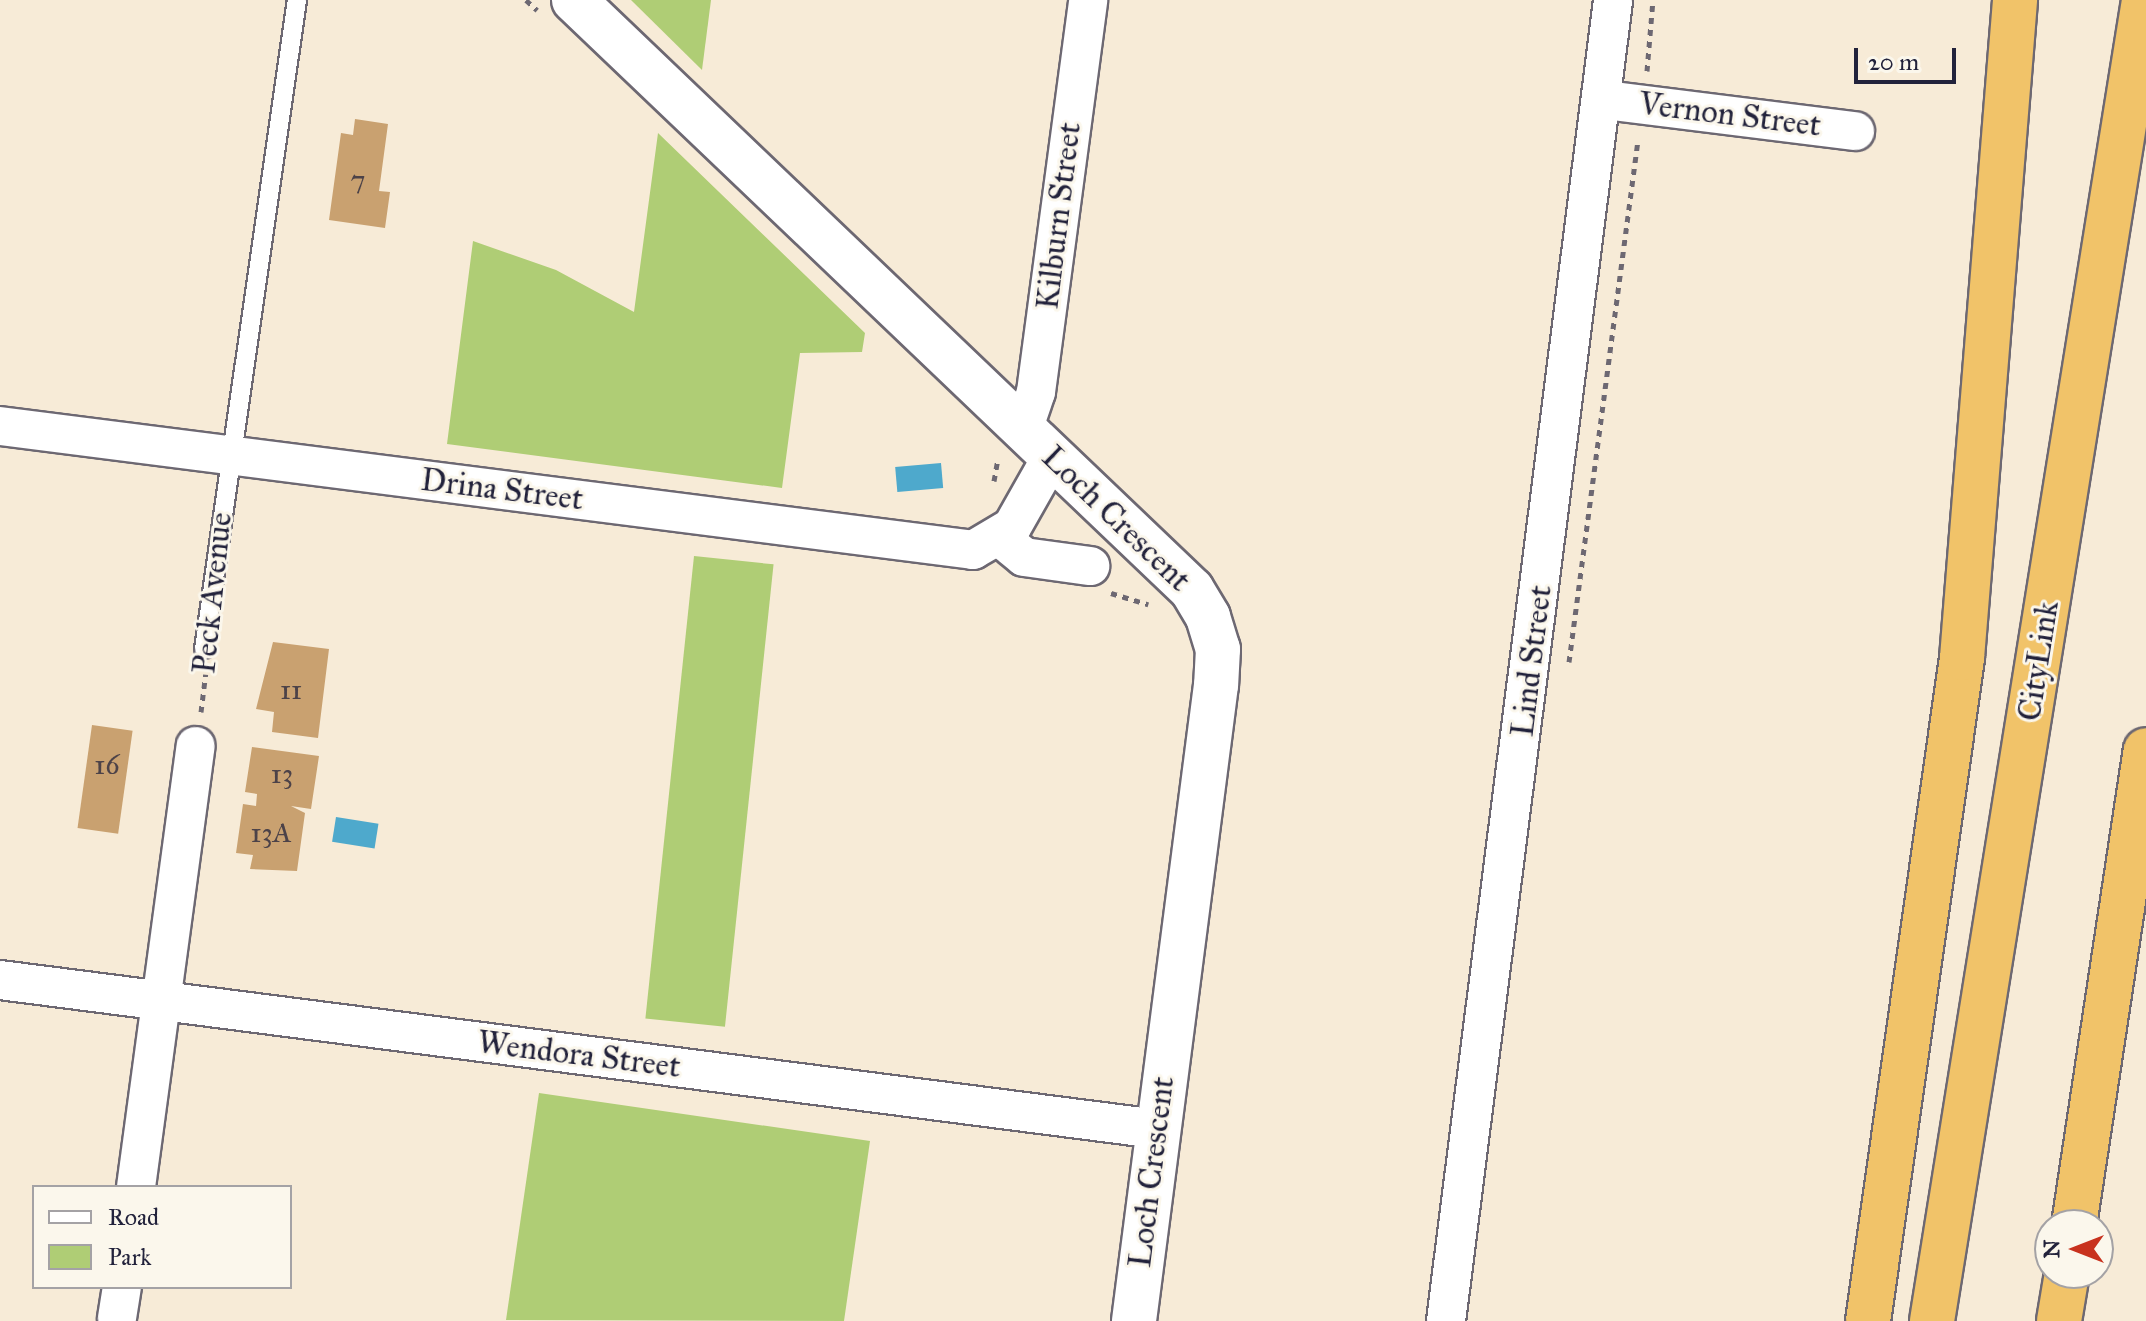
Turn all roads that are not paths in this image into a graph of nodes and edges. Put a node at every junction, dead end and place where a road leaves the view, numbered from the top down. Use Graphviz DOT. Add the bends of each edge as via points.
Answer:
graph roads {
  1 [pos="297,0"];
  2 [pos="574,0"];
  3 [pos="1088,0"];
  4 [pos="1613,0"];
  5 [pos="2015,0"];
  6 [pos="2144,0"];
  7 [pos="1605,100"];
  8 [pos="1855,131"];
  9 [pos="0,426"];
  10 [pos="1037,444"];
  11 [pos="228,454"];
  12 [pos="1002,539"];
  13 [pos="1090,566"];
  14 [pos="204,649"];
  15 [pos="196,746"];
  16 [pos="2146,750"];
  17 [pos="0,980"];
  18 [pos="162,1001"];
  19 [pos="1157,1129"];
  20 [pos="136,1185"];
  21 [pos="2076,1209"];
  22 [pos="2064,1289"];
  23 [pos="1134,1321"];
  24 [pos="1446,1321"];
  25 [pos="1868,1321"];
  26 [pos="1932,1321"];
  27 [pos="2059,1321"];
  1 -- 11 [label="lane, Peck Avenue"];
  2 -- 10 [label="street, Loch Crescent"];
  3 -- 10 [label="street, Kilburn Street" via="1036,392"];
  4 -- 7 [label="street, Lind Street"];
  5 -- 25 [label="highway" via="1962,658"];
  6 -- 26 [label="highway, CityLink"];
  7 -- 8 [label="street, Vernon Street"];
  7 -- 24 [label="street, Lind Street"];
  9 -- 11 [label="street, Drina Street"];
  10 -- 12 [label="street"];
  10 -- 19 [label="street, Loch Crescent" via="1192,590 1218,649"];
  11 -- 12 [label="street, Drina Street" via="953,549 983,549"];
  11 -- 14 [label="lane, Peck Avenue"];
  12 -- 13 [label="street" via="1024,557"];
  15 -- 18 [label="street"];
  16 -- 21 [label="highway"];
  17 -- 18 [label="street, Wendora Street"];
  18 -- 19 [label="street, Wendora Street"];
  18 -- 20 [label="street"];
  19 -- 23 [label="street, Loch Crescent"];
  22 -- 27 [label="highway"];
}
